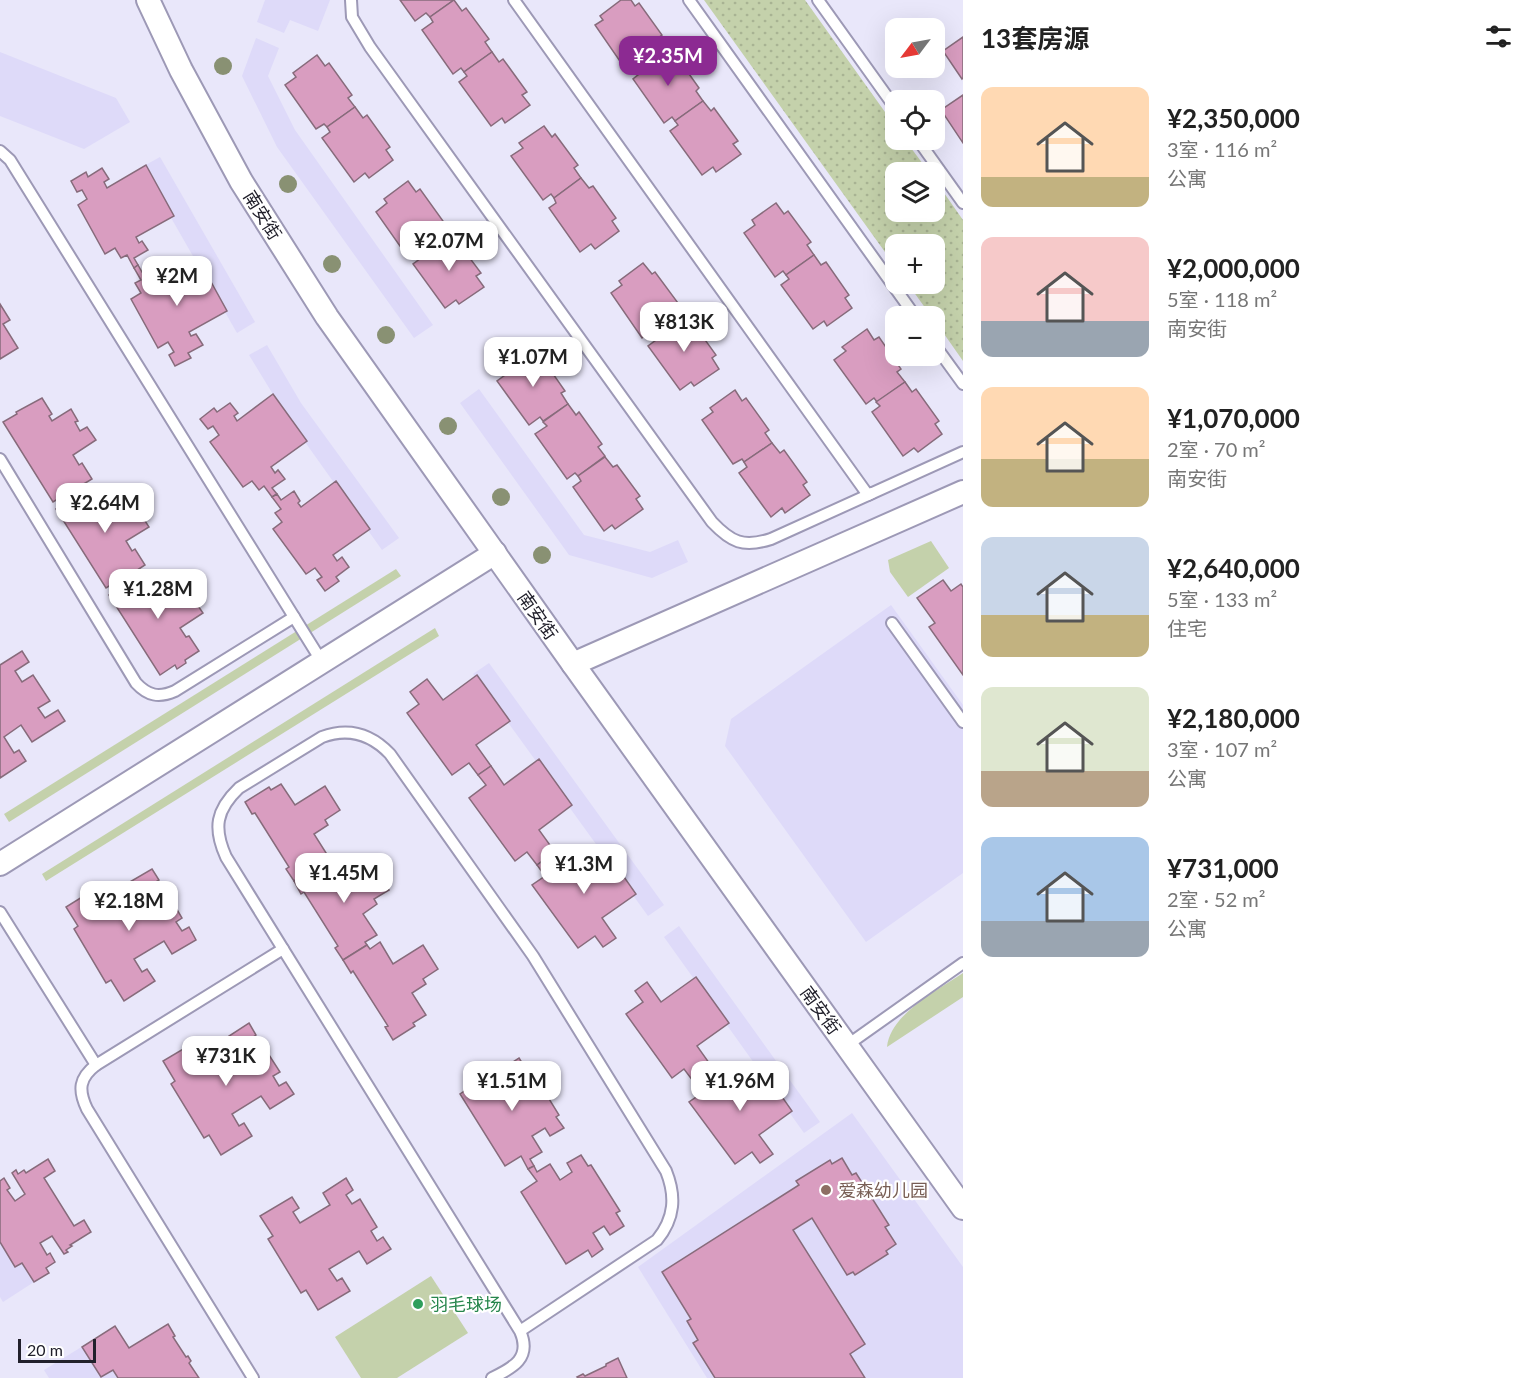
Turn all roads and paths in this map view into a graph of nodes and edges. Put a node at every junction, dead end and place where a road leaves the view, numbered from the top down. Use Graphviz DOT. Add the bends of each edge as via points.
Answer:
graph roads {
  1 [pos="148,0"];
  2 [pos="351,0"];
  3 [pos="514,0"];
  4 [pos="689,0"];
  5 [pos="818,0"];
  6 [pos="885,94"];
  7 [pos="925,150"];
  8 [pos="0,151"];
  9 [pos="963,203"];
  10 [pos="908,306"];
  11 [pos="945,359"];
  12 [pos="963,384"];
  13 [pos="963,452"];
  14 [pos="0,459"];
  15 [pos="941,462"];
  16 [pos="963,492"];
  17 [pos="495,553"];
  18 [pos="294,617"];
  19 [pos="892,623"];
  20 [pos="322,663"];
  21 [pos="573,664"];
  22 [pos="963,722"];
  23 [pos="0,864"];
  24 [pos="0,912"];
  25 [pos="283,949"];
  26 [pos="963,963"];
  27 [pos="846,1046"];
  28 [pos="96,1065"];
  29 [pos="963,1208"];
  30 [pos="520,1331"];
  31 [pos="253,1378"];
  32 [pos="492,1378"];
  1 -- 17 [label="street, 南安街" via="241,181 327,317"];
  2 -- 15 [label="lane" via="352,17 370,47 712,522 732,541 757,544 771,539"];
  3 -- 15 [label="lane" via="868,495"];
  4 -- 10 [label="lane"];
  5 -- 6 [label="lane"];
  7 -- 9 [label="lane"];
  8 -- 18 [label="lane" via="10,160"];
  11 -- 12 [label="lane"];
  13 -- 15 [label="lane"];
  14 -- 18 [label="lane" via="136,683 149,694 175,692"];
  16 -- 21 [label="street"];
  17 -- 20 [label="street"];
  17 -- 21 [label="street, 南安街"];
  18 -- 20 [label="lane"];
  19 -- 22 [label="lane"];
  20 -- 23 [label="street"];
  21 -- 27 [label="street, 南安街"];
  24 -- 28 [label="lane"];
  25 -- 28 [label="lane"];
  25 -- 30 [label="lane"];
  25 -- 30 [label="lane" via="226,858 218,840 220,815 239,788 322,737 345,732 370,738 390,754 533,956 672,1185 673,1210 657,1240"];
  26 -- 27 [label="lane"];
  27 -- 29 [label="street, 南安街"];
  28 -- 31 [label="lane" via="81,1081 87,1109"];
  30 -- 32 [label="lane" via="523,1354 516,1364"];
}
